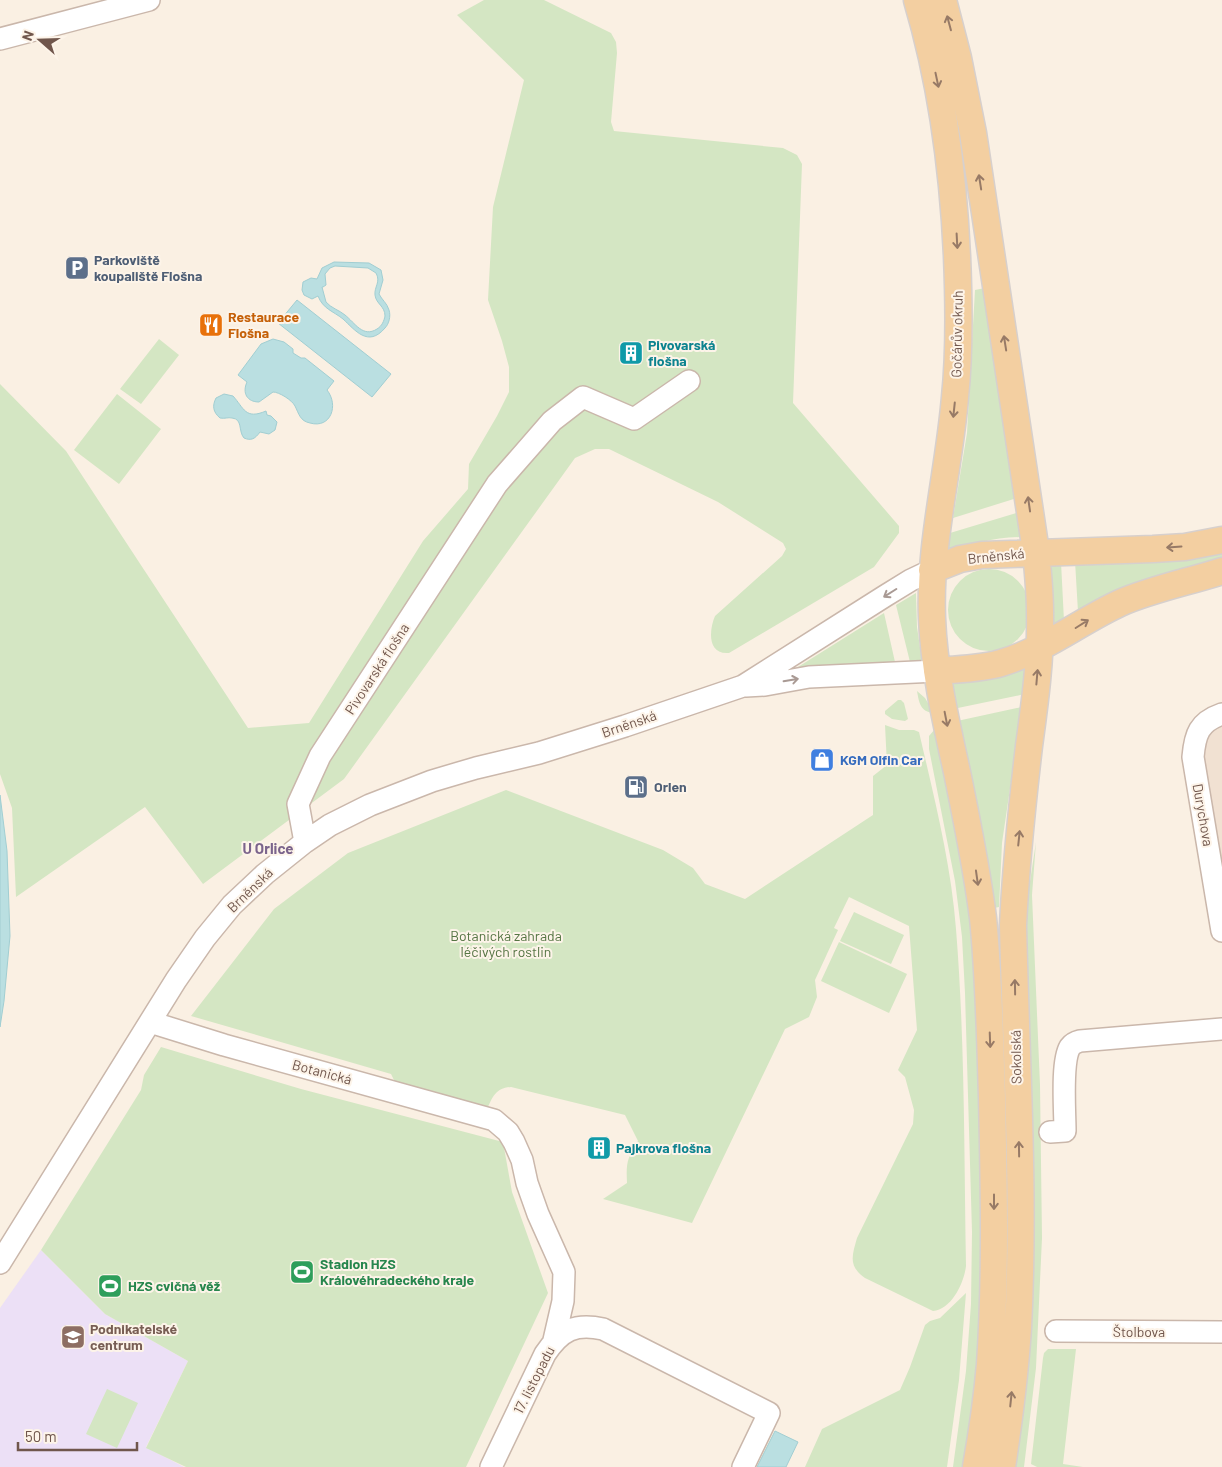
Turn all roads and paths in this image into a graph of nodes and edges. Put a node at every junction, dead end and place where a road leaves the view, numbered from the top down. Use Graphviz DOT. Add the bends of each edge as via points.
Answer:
graph roads {
  1 [pos="149,0"];
  2 [pos="917,0"];
  3 [pos="943,0"];
  4 [pos="0,39"];
  5 [pos="689,381"];
  6 [pos="1222,540"];
  7 [pos="1036,552"];
  8 [pos="932,570"];
  9 [pos="1222,572"];
  10 [pos="1040,648"];
  11 [pos="937,671"];
  12 [pos="743,686"];
  13 [pos="1222,714"];
  14 [pos="305,842"];
  15 [pos="1222,930"];
  16 [pos="150,1022"];
  17 [pos="1222,1029"];
  18 [pos="1050,1132"];
  19 [pos="0,1263"];
  20 [pos="1056,1331"];
  21 [pos="1222,1332"];
  22 [pos="554,1340"];
  23 [pos="491,1467"];
  24 [pos="743,1467"];
  25 [pos="976,1467"];
  26 [pos="1002,1467"];
  1 -- 4 [label="street"];
  2 -- 8 [label="main road, Gočárův okruh, one-way" via="944,116 951,164 958,270 955,400"];
  7 -- 3 [label="main road, one-way" via="973,133"];
  5 -- 14 [label="street, Pivovarská flošna" via="634,419 584,397 552,421 497,484 320,756 298,804"];
  6 -- 7 [label="main road, Brněnská, one-way" via="1185,547"];
  7 -- 8 [label="main road, Brněnská" via="971,557"];
  7 -- 10 [label="main road"];
  8 -- 11 [label="main road, Gočárův okruh" via="932,621"];
  8 -- 12 [label="street, Brněnská, one-way"];
  10 -- 9 [label="main road, Brněnská, one-way" via="1124,602"];
  10 -- 11 [label="main road, Brněnská" via="991,666"];
  26 -- 10 [label="main road, Sokolská, one-way" via="1015,1364 1020,1276 1013,925"];
  12 -- 11 [label="street, Brněnská, one-way" via="809,677"];
  11 -- 25 [label="main road, Sokolská, one-way" via="976,869 987,966 995,1253 989,1366"];
  12 -- 14 [label="street, Brněnská" via="539,753 432,782 370,805"];
  13 -- 15 [label="street, Durychova" via="1208,719 1194,739 1193,757"];
  14 -- 16 [label="street, Brněnská" via="232,905 205,938"];
  16 -- 19 [label="street, Brněnská"];
  16 -- 22 [label="street, Botanická" via="494,1120 514,1142 538,1214 564,1272 563,1301"];
  17 -- 18 [label="street" via="1073,1043 1065,1066 1065,1131"];
  20 -- 21 [label="street, Štolbova"];
  22 -- 23 [label="street, 17. listopadu"];
  22 -- 24 [label="street, 17. listopadu" via="574,1328 603,1329 769,1413"];
}
